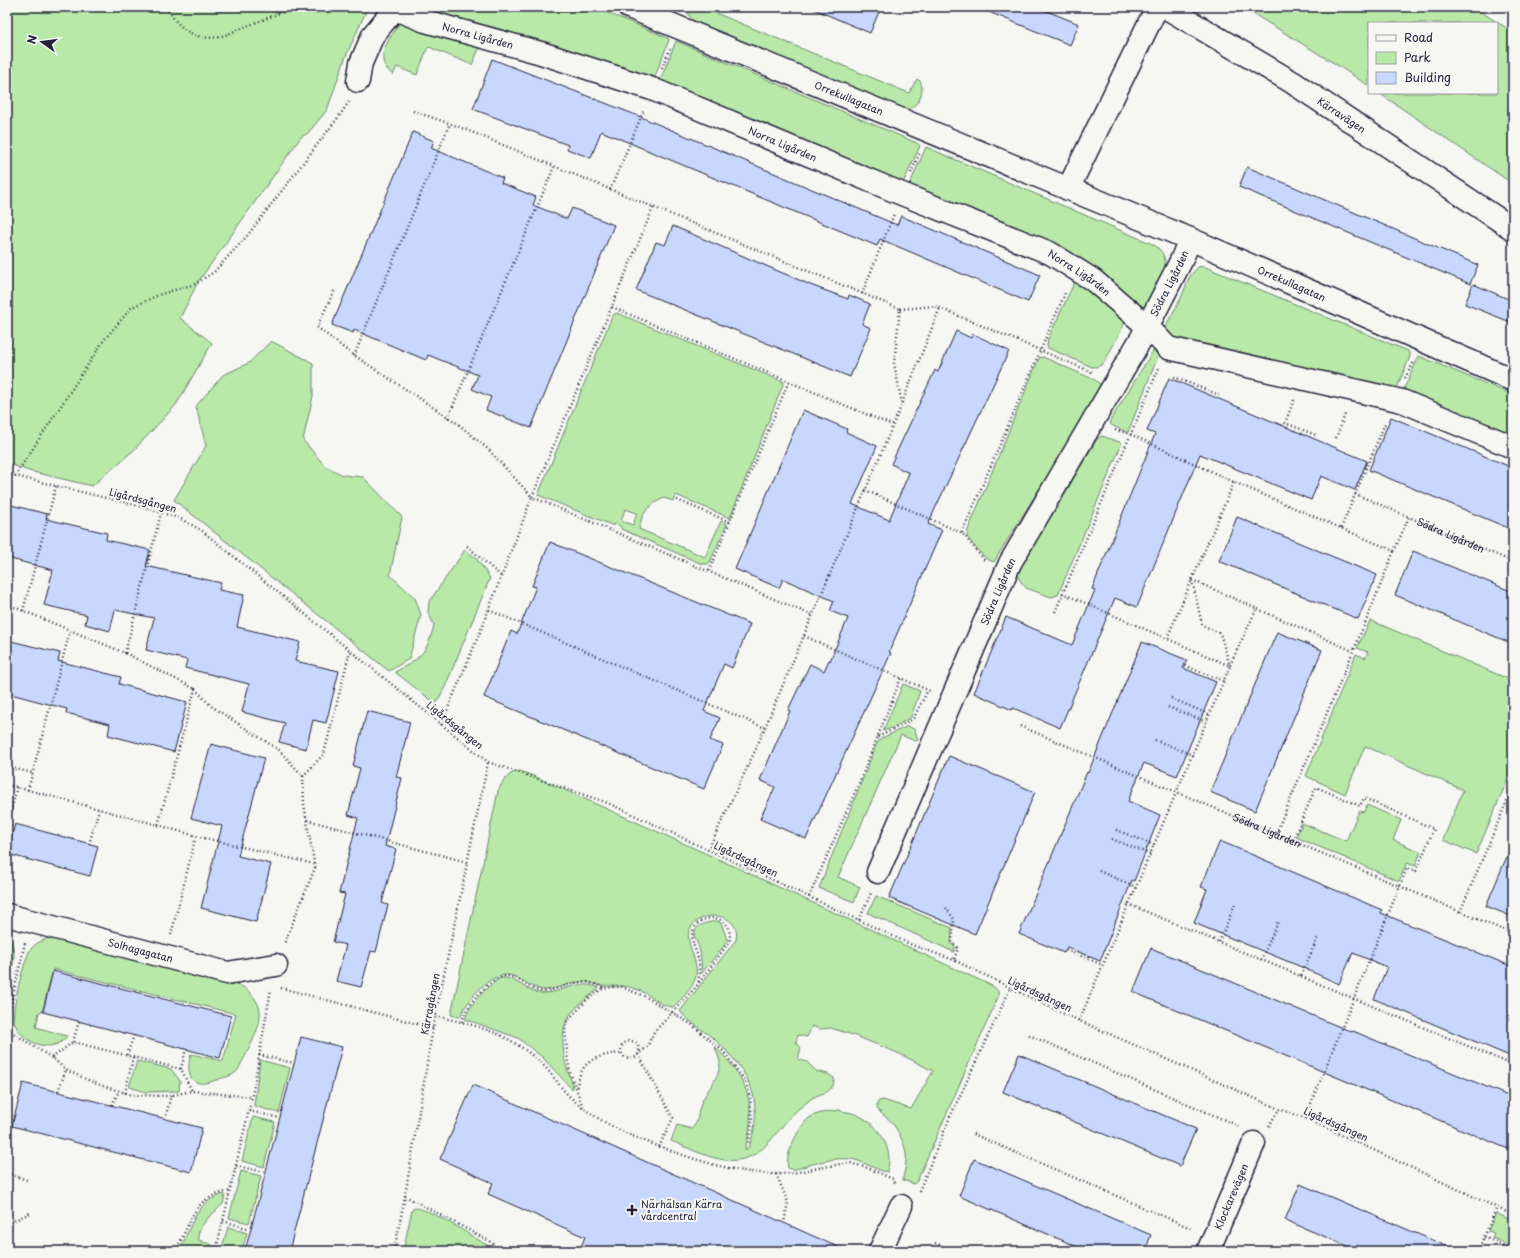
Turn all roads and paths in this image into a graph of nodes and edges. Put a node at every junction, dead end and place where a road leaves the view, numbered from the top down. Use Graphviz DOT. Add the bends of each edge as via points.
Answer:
graph roads {
  1 [pos="167,7"];
  2 [pos="296,7"];
  3 [pos="629,7"];
  4 [pos="1158,7"];
  5 [pos="1165,7"];
  6 [pos="395,8"];
  7 [pos="358,81"];
  8 [pos="413,111"];
  9 [pos="450,123"];
  10 [pos="554,167"];
  11 [pos="1068,189"];
  12 [pos="653,208"];
  13 [pos="1513,229"];
  14 [pos="1190,239"];
  15 [pos="1076,270"];
  16 [pos="334,291"];
  17 [pos="612,307"];
  18 [pos="940,308"];
  19 [pos="900,310"];
  20 [pos="1148,326"];
  21 [pos="1426,343"];
  22 [pos="1168,348"];
  23 [pos="1040,350"];
  24 [pos="354,356"];
  25 [pos="1098,374"];
  26 [pos="1174,377"];
  27 [pos="1303,378"];
  28 [pos="1513,380"];
  29 [pos="788,381"];
  30 [pos="1219,395"];
  31 [pos="1396,400"];
  32 [pos="902,404"];
  33 [pos="448,418"];
  34 [pos="892,425"];
  35 [pos="1108,428"];
  36 [pos="1130,434"];
  37 [pos="1316,436"];
  38 [pos="1513,447"];
  39 [pos="7,474"];
  40 [pos="15,476"];
  41 [pos="1234,482"];
  42 [pos="56,486"];
  43 [pos="865,490"];
  44 [pos="1355,494"];
  45 [pos="532,497"];
  46 [pos="677,500"];
  47 [pos="161,513"];
  48 [pos="1409,517"];
  49 [pos="730,522"];
  50 [pos="1341,528"];
  51 [pos="962,533"];
  52 [pos="467,546"];
  53 [pos="1394,551"];
  54 [pos="1513,562"];
  55 [pos="709,571"];
  56 [pos="501,576"];
  57 [pos="1192,580"];
  58 [pos="1002,581"];
  59 [pos="1062,593"];
  60 [pos="7,604"];
  61 [pos="1256,608"];
  62 [pos="489,610"];
  63 [pos="23,611"];
  64 [pos="1054,612"];
  65 [pos="812,615"];
  66 [pos="70,631"];
  67 [pos="804,636"];
  68 [pos="1167,638"];
  69 [pos="350,651"];
  70 [pos="1354,651"];
  71 [pos="125,653"];
  72 [pos="1184,666"];
  73 [pos="1230,666"];
  74 [pos="902,678"];
  75 [pos="1224,681"];
  76 [pos="195,689"];
  77 [pos="928,690"];
  78 [pos="1172,698"];
  79 [pos="952,700"];
  80 [pos="1168,707"];
  81 [pos="1210,715"];
  82 [pos="1207,722"];
  83 [pos="441,725"];
  84 [pos="1020,726"];
  85 [pos="765,728"];
  86 [pos="877,738"];
  87 [pos="1154,740"];
  88 [pos="1193,755"];
  89 [pos="488,762"];
  90 [pos="7,767"];
  91 [pos="33,773"];
  92 [pos="303,776"];
  93 [pos="7,785"];
  94 [pos="18,787"];
  95 [pos="1513,787"];
  96 [pos="28,790"];
  97 [pos="1178,791"];
  98 [pos="99,809"];
  99 [pos="307,820"];
  100 [pos="158,825"];
  101 [pos="7,827"];
  102 [pos="1116,830"];
  103 [pos="1276,833"];
  104 [pos="196,836"];
  105 [pos="1112,839"];
  106 [pos="1293,840"];
  107 [pos="89,844"];
  108 [pos="1154,845"];
  109 [pos="708,850"];
  110 [pos="1150,854"];
  111 [pos="467,862"];
  112 [pos="314,864"];
  113 [pos="1099,871"];
  114 [pos="878,872"];
  115 [pos="1400,886"];
  116 [pos="1136,887"];
  117 [pos="810,897"];
  118 [pos="1236,902"];
  119 [pos="1128,904"];
  120 [pos="946,908"];
  121 [pos="1460,912"];
  122 [pos="7,915"];
  123 [pos="859,920"];
  124 [pos="1279,920"];
  125 [pos="30,921"];
  126 [pos="1513,934"];
  127 [pos="1318,937"];
  128 [pos="1219,942"];
  129 [pos="1066,950"];
  130 [pos="166,957"];
  131 [pos="954,960"];
  132 [pos="1261,960"];
  133 [pos="1103,965"];
  134 [pos="274,975"];
  135 [pos="1301,976"];
  136 [pos="698,984"];
  137 [pos="605,988"];
  138 [pos="1010,989"];
  139 [pos="1353,999"];
  140 [pos="672,1012"];
  141 [pos="436,1016"];
  142 [pos="7,1018"];
  143 [pos="79,1021"];
  144 [pos="1079,1021"];
  145 [pos="462,1022"];
  146 [pos="433,1028"];
  147 [pos="7,1029"];
  148 [pos="134,1035"];
  149 [pos="1029,1036"];
  150 [pos="73,1042"];
  151 [pos="186,1049"];
  152 [pos="621,1053"];
  153 [pos="638,1054"];
  154 [pos="127,1055"];
  155 [pos="259,1055"];
  156 [pos="133,1057"];
  157 [pos="52,1058"];
  158 [pos="294,1063"];
  159 [pos="1513,1065"];
  160 [pos="181,1069"];
  161 [pos="66,1070"];
  162 [pos="577,1090"];
  163 [pos="58,1091"];
  164 [pos="119,1091"];
  165 [pos="192,1091"];
  166 [pos="125,1093"];
  167 [pos="171,1095"];
  168 [pos="252,1097"];
  169 [pos="112,1105"];
  170 [pos="583,1107"];
  171 [pos="249,1111"];
  172 [pos="280,1118"];
  173 [pos="1305,1118"];
  174 [pos="165,1119"];
  175 [pos="973,1134"];
  176 [pos="1254,1143"];
  177 [pos="748,1145"];
  178 [pos="659,1146"];
  179 [pos="236,1166"];
  180 [pos="265,1172"];
  181 [pos="7,1173"];
  182 [pos="776,1174"];
  183 [pos="27,1180"];
  184 [pos="230,1191"];
  185 [pos="405,1196"];
  186 [pos="901,1206"];
  187 [pos="1497,1208"];
  188 [pos="30,1213"];
  189 [pos="1513,1215"];
  190 [pos="223,1221"];
  191 [pos="784,1223"];
  192 [pos="7,1224"];
  193 [pos="250,1229"];
  194 [pos="1484,1237"];
  195 [pos="936,1243"];
  196 [pos="1210,1244"];
  197 [pos="54,1247"];
  198 [pos="1513,1249"];
  199 [pos="52,1251"];
  200 [pos="175,1251"];
  201 [pos="216,1251"];
  202 [pos="394,1251"];
  203 [pos="498,1251"];
  204 [pos="880,1251"];
  205 [pos="955,1251"];
  206 [pos="1478,1251"];
  1 -- 2 [label="path" via="184,30 206,38 220,36"];
  3 -- 11 [label="street, Orrekullagatan"];
  4 -- 11 [label="street"];
  5 -- 13 [label="street, Kärravägen" via="1292,82"];
  6 -- 7 [label="street" via="373,35 361,64"];
  6 -- 15 [label="street, Norra Ligården" via="425,21 541,53 652,89 1050,253"];
  7 -- 40 [label="path" via="351,99 338,119 246,236 214,272 195,284 132,306 104,340"];
  8 -- 9 [label="path"];
  9 -- 10 [label="path"];
  9 -- 24 [label="path"];
  10 -- 12 [label="path"];
  10 -- 33 [label="path"];
  11 -- 14 [label="street, Orrekullagatan"];
  12 -- 17 [label="path"];
  12 -- 19 [label="path"];
  14 -- 20 [label="street, Södra Ligården" via="1182,261"];
  14 -- 21 [label="street, Orrekullagatan"];
  15 -- 20 [label="street, Norra Ligården" via="1093,280"];
  15 -- 23 [label="path"];
  16 -- 24 [label="path" via="316,327"];
  17 -- 29 [label="path"];
  17 -- 45 [label="path"];
  18 -- 19 [label="path" via="935,306"];
  18 -- 23 [label="path"];
  18 -- 32 [label="path"];
  19 -- 32 [label="path" via="894,363"];
  20 -- 22 [label="street, Södra Ligården"];
  20 -- 58 [label="street, Södra Ligården" via="1010,563"];
  21 -- 28 [label="street, Orrekullagatan"];
  21 -- 31 [label="path" via="1408,371"];
  22 -- 27 [label="street"];
  22 -- 36 [label="path"];
  23 -- 25 [label="path"];
  23 -- 51 [label="path"];
  24 -- 33 [label="path"];
  26 -- 30 [label="path"];
  27 -- 31 [label="street"];
  27 -- 37 [label="path" via="1285,423"];
  29 -- 34 [label="path"];
  29 -- 49 [label="path"];
  31 -- 38 [label="street"];
  31 -- 44 [label="path"];
  32 -- 34 [label="path"];
  33 -- 45 [label="path" via="488,449"];
  34 -- 43 [label="path"];
  35 -- 36 [label="path"];
  36 -- 41 [label="path"];
  36 -- 59 [label="path"];
  39 -- 40 [label="path, Ligårdsgången"];
  40 -- 42 [label="path, Ligårdsgången"];
  41 -- 50 [label="path"];
  41 -- 57 [label="path"];
  42 -- 47 [label="path, Ligårdsgången"];
  42 -- 63 [label="path"];
  43 -- 51 [label="path"];
  43 -- 65 [label="path"];
  44 -- 48 [label="path"];
  44 -- 50 [label="path"];
  45 -- 55 [label="path"];
  45 -- 56 [label="path"];
  46 -- 49 [label="path"];
  47 -- 69 [label="path, Ligårdsgången" via="179,518 201,530"];
  47 -- 71 [label="path"];
  48 -- 53 [label="path, Södra Ligården"];
  48 -- 54 [label="path, Södra Ligården"];
  49 -- 55 [label="path"];
  50 -- 53 [label="path"];
  51 -- 58 [label="path"];
  52 -- 56 [label="path"];
  53 -- 70 [label="path, Södra Ligården"];
  55 -- 65 [label="path"];
  56 -- 62 [label="path"];
  57 -- 61 [label="path"];
  57 -- 68 [label="path"];
  57 -- 73 [label="path" via="1202,625 1220,633"];
  58 -- 79 [label="street, Södra Ligården"];
  59 -- 64 [label="path"];
  59 -- 68 [label="path"];
  60 -- 63 [label="path"];
  61 -- 70 [label="path"];
  61 -- 73 [label="path"];
  62 -- 83 [label="path"];
  62 -- 85 [label="path"];
  63 -- 66 [label="path"];
  65 -- 67 [label="path"];
  66 -- 71 [label="path"];
  66 -- 91 [label="path"];
  67 -- 74 [label="path"];
  67 -- 85 [label="path"];
  68 -- 73 [label="path"];
  69 -- 83 [label="path, Ligårdsgången"];
  69 -- 92 [label="path" via="324,754"];
  70 -- 103 [label="path, Södra Ligården"];
  71 -- 76 [label="path"];
  72 -- 75 [label="path"];
  73 -- 75 [label="path"];
  74 -- 77 [label="path"];
  74 -- 86 [label="path"];
  75 -- 81 [label="path"];
  76 -- 92 [label="path" via="211,706 279,750"];
  76 -- 100 [label="path"];
  77 -- 79 [label="path"];
  77 -- 86 [label="path" via="913,719"];
  78 -- 81 [label="path"];
  79 -- 114 [label="street, Södra Ligården"];
  80 -- 82 [label="path"];
  81 -- 82 [label="path"];
  82 -- 88 [label="path"];
  83 -- 89 [label="path, Ligårdsgången"];
  84 -- 97 [label="path, Södra Ligården"];
  85 -- 109 [label="path"];
  86 -- 117 [label="path"];
  87 -- 88 [label="path"];
  88 -- 97 [label="path"];
  89 -- 109 [label="path, Ligårdsgången" via="608,803"];
  89 -- 111 [label="path, Kärragången"];
  90 -- 91 [label="path"];
  91 -- 96 [label="path"];
  92 -- 99 [label="path"];
  93 -- 94 [label="path"];
  94 -- 96 [label="path"];
  94 -- 101 [label="path"];
  95 -- 121 [label="path"];
  96 -- 98 [label="path"];
  97 -- 103 [label="path, Södra Ligården"];
  97 -- 108 [label="path"];
  98 -- 100 [label="path"];
  98 -- 107 [label="path"];
  99 -- 111 [label="path"];
  99 -- 112 [label="path"];
  100 -- 104 [label="path"];
  102 -- 108 [label="path"];
  103 -- 106 [label="path, Södra Ligården"];
  104 -- 112 [label="path"];
  104 -- 130 [label="path"];
  105 -- 110 [label="path"];
  106 -- 115 [label="path, Södra Ligården"];
  106 -- 115 [label="path" via="1316,787 1360,806 1364,798 1434,829 1416,872 1407,868"];
  108 -- 110 [label="path"];
  109 -- 117 [label="path, Ligårdsgången"];
  110 -- 116 [label="path"];
  111 -- 141 [label="path, Kärragången"];
  112 -- 134 [label="path" via="315,868"];
  113 -- 116 [label="path"];
  114 -- 123 [label="path"];
  115 -- 121 [label="path, Södra Ligården"];
  115 -- 139 [label="path"];
  116 -- 119 [label="path"];
  117 -- 123 [label="path, Ligårdsgången"];
  118 -- 128 [label="path"];
  119 -- 128 [label="path"];
  119 -- 133 [label="path"];
  120 -- 131 [label="path" via="954,919 952,943 958,948"];
  121 -- 126 [label="path, Södra Ligården"];
  122 -- 125 [label="street, Solhagagatan"];
  123 -- 131 [label="path, Ligårdsgången" via="912,945"];
  124 -- 132 [label="path"];
  125 -- 130 [label="street, Solhagagatan"];
  125 -- 142 [label="path"];
  127 -- 135 [label="path"];
  128 -- 132 [label="path"];
  129 -- 133 [label="path"];
  130 -- 134 [label="street, Solhagagatan" via="228,973"];
  131 -- 138 [label="path, Ligårdsgången"];
  132 -- 135 [label="path"];
  133 -- 144 [label="path"];
  134 -- 146 [label="path"];
  134 -- 155 [label="path"];
  135 -- 139 [label="path"];
  136 -- 136 [label="path" via="729,942 731,934 728,926 716,918 697,924 692,933 698,960"];
  136 -- 140 [label="path"];
  137 -- 140 [label="path" via="622,987"];
  137 -- 145 [label="path" via="584,982 550,991 538,991 508,976 500,977 487,986 467,1008"];
  137 -- 162 [label="path" via="588,999 567,1021 567,1053 570,1072"];
  138 -- 144 [label="path, Ligårdsgången"];
  138 -- 186 [label="path" via="950,1117 918,1193"];
  139 -- 159 [label="path"];
  139 -- 173 [label="path"];
  140 -- 153 [label="path" via="654,1032 647,1047"];
  140 -- 177 [label="path" via="691,1024 723,1051 746,1082 752,1122"];
  141 -- 145 [label="path"];
  141 -- 146 [label="path, Kärragången"];
  143 -- 150 [label="path"];
  144 -- 173 [label="path, Ligårdsgången" via="1279,1110"];
  145 -- 170 [label="path" via="512,1041 526,1050 569,1096"];
  146 -- 185 [label="path, Kärragången"];
  147 -- 157 [label="path"];
  148 -- 154 [label="path"];
  149 -- 176 [label="path" via="1234,1124"];
  150 -- 154 [label="path"];
  150 -- 157 [label="path"];
  151 -- 160 [label="path"];
  152 -- 153 [label="path" via="629,1059"];
  152 -- 153 [label="path" via="622,1045 629,1041 638,1046"];
  152 -- 162 [label="path" via="598,1057 587,1064 580,1075"];
  153 -- 178 [label="path" via="673,1118"];
  154 -- 156 [label="path"];
  155 -- 158 [label="path"];
  155 -- 168 [label="path"];
  156 -- 160 [label="path"];
  156 -- 166 [label="path"];
  157 -- 161 [label="path"];
  160 -- 165 [label="path"];
  161 -- 163 [label="path"];
  161 -- 164 [label="path"];
  162 -- 170 [label="path"];
  164 -- 166 [label="path"];
  164 -- 169 [label="path"];
  165 -- 167 [label="path"];
  165 -- 168 [label="path"];
  166 -- 167 [label="path"];
  167 -- 174 [label="path"];
  168 -- 171 [label="path"];
  170 -- 178 [label="path" via="625,1134"];
  171 -- 172 [label="path"];
  171 -- 179 [label="path"];
  173 -- 187 [label="path, Ligårdsgången"];
  175 -- 196 [label="path"];
  176 -- 196 [label="street, Klockarevägen"];
  178 -- 182 [label="path" via="702,1162 741,1171"];
  179 -- 180 [label="path"];
  179 -- 184 [label="path"];
  181 -- 183 [label="path"];
  182 -- 186 [label="path" via="854,1164 893,1179"];
  182 -- 191 [label="path" via="788,1202"];
  184 -- 190 [label="path"];
  184 -- 200 [label="path" via="214,1195 196,1208"];
  185 -- 202 [label="path, Kärragången"];
  185 -- 203 [label="path" via="491,1242"];
  186 -- 204 [label="street"];
  187 -- 189 [label="path, Ligårdsgången"];
  187 -- 194 [label="path"];
  188 -- 192 [label="path"];
  190 -- 193 [label="path"];
  190 -- 201 [label="path"];
  194 -- 198 [label="path"];
  194 -- 206 [label="path"];
  195 -- 205 [label="path"];
  197 -- 199 [label="path"];
}
